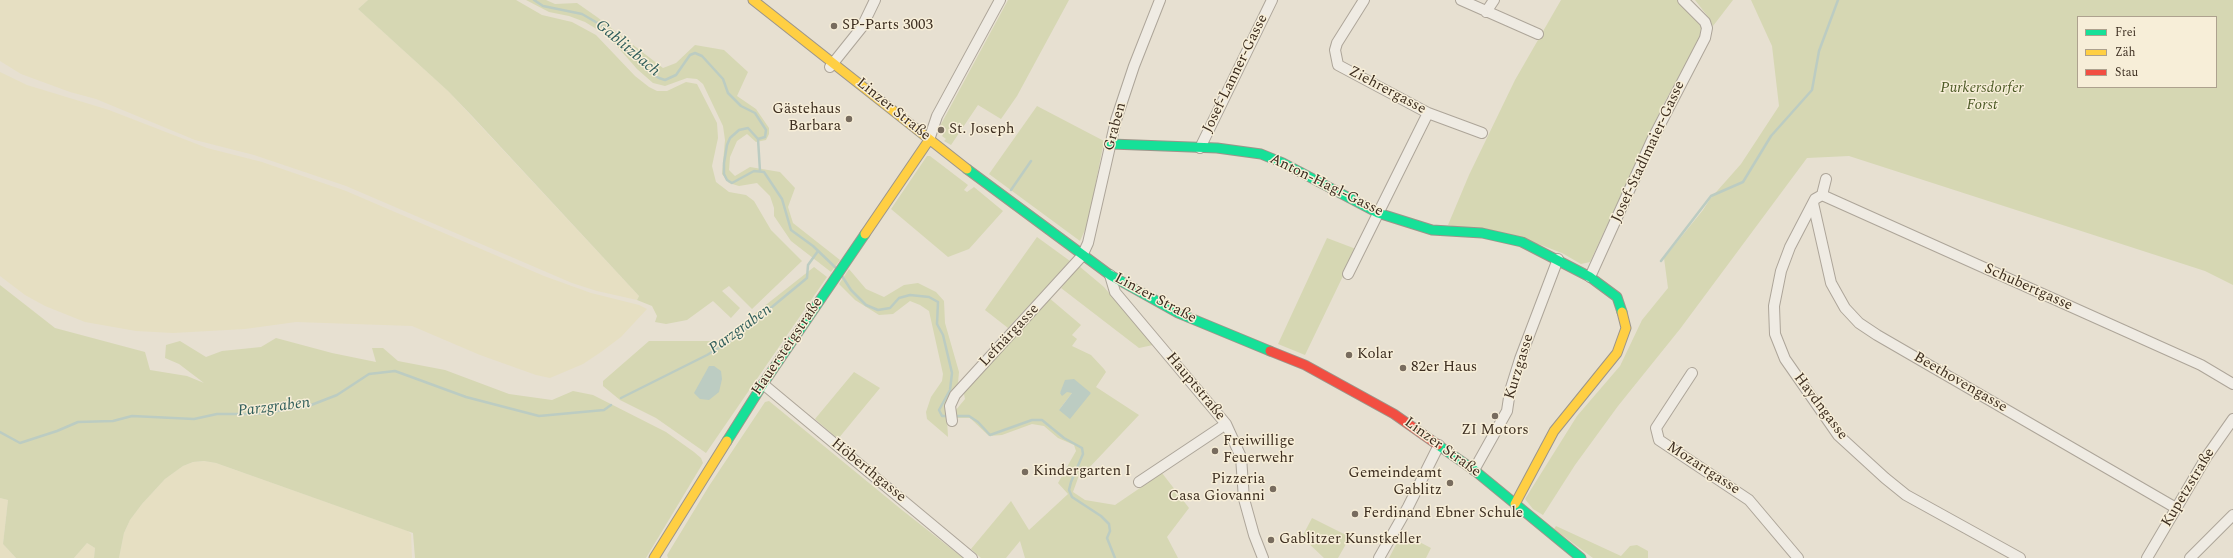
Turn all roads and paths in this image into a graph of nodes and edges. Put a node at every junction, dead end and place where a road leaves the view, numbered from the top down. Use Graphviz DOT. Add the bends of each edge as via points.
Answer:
graph roads {
  1 [pos="753,0"];
  2 [pos="875,0"];
  3 [pos="1000,0"];
  4 [pos="1160,0"];
  5 [pos="1272,0"];
  6 [pos="1364,0"];
  7 [pos="1461,0"];
  8 [pos="1494,0"];
  9 [pos="1683,0"];
  10 [pos="1486,12"];
  11 [pos="1538,34"];
  12 [pos="831,66"];
  13 [pos="1428,113"];
  14 [pos="1482,133"];
  15 [pos="929,140"];
  16 [pos="1111,144"];
  17 [pos="1200,148"];
  18 [pos="1826,179"];
  19 [pos="1822,195"];
  20 [pos="1813,203"];
  21 [pos="1378,213"];
  22 [pos="1082,256"];
  23 [pos="1558,259"];
  24 [pos="1348,274"];
  25 [pos="1110,276"];
  26 [pos="1590,277"];
  27 [pos="1692,373"];
  28 [pos="763,384"];
  29 [pos="2233,384"];
  30 [pos="951,416"];
  31 [pos="2233,419"];
  32 [pos="1226,424"];
  33 [pos="1439,445"];
  34 [pos="1474,470"];
  35 [pos="1139,482"];
  36 [pos="1515,504"];
  37 [pos="2176,508"];
  38 [pos="2233,516"];
  39 [pos="655,558"];
  40 [pos="972,558"];
  41 [pos="1263,558"];
  42 [pos="1379,558"];
  43 [pos="1581,558"];
  44 [pos="1798,558"];
  45 [pos="2020,558"];
  46 [pos="2147,558"];
  47 [pos="2190,558"];
  1 -- 12 [label="street, Linzer Straße"];
  2 -- 12 [label="street" via="862,27"];
  3 -- 15 [label="street" via="937,116"];
  4 -- 16 [label="street, Graben" via="1133,67"];
  5 -- 17 [label="street, Josef-Lanner-Gasse"];
  6 -- 13 [label="street, Ziehrergasse" via="1334,50 1338,65"];
  7 -- 10 [label="street"];
  8 -- 10 [label="street"];
  9 -- 26 [label="street, Josef-Stadlmaier-Gasse" via="1707,28 1705,38 1652,140"];
  10 -- 11 [label="street"];
  12 -- 15 [label="street, Linzer Straße"];
  13 -- 14 [label="street, Ziehrergasse"];
  13 -- 21 [label="street"];
  15 -- 22 [label="street, Linzer Straße"];
  15 -- 28 [label="street, Hauersteigstraße"];
  16 -- 17 [label="street, Anton-Hagl-Gasse"];
  16 -- 22 [label="street, Graben" via="1088,243"];
  17 -- 21 [label="street, Anton-Hagl-Gasse" via="1242,150 1261,154"];
  18 -- 19 [label="street"];
  19 -- 20 [label="street, Haydngasse" via="1816,197"];
  19 -- 29 [label="street, Schubertgasse" via="2201,365"];
  20 -- 37 [label="street, Beethovengasse" via="1831,283 1845,308 1859,323"];
  20 -- 45 [label="street, Haydngasse" via="1784,260 1774,306 1775,334 1785,358 1838,435 1884,478 1906,495"];
  21 -- 23 [label="street, Anton-Hagl-Gasse" via="1432,230 1482,233 1522,242"];
  21 -- 24 [label="street"];
  22 -- 25 [label="street, Linzer Straße"];
  22 -- 30 [label="street, Lefnärgasse" via="954,395 950,406"];
  23 -- 26 [label="street, Anton-Hagl-Gasse"];
  23 -- 34 [label="street, Kurzgasse" via="1520,359 1507,411"];
  25 -- 32 [label="street, Hauptstraße" via="1115,292"];
  25 -- 33 [label="street, Linzer Straße" via="1178,313 1305,365 1339,382 1394,414"];
  26 -- 36 [label="street, Anton-Hagl-Gasse" via="1617,297 1626,328 1617,353 1554,431"];
  27 -- 44 [label="street, Mozartgasse" via="1656,428 1659,440 1749,500"];
  28 -- 39 [label="street, Hauersteigstraße"];
  28 -- 40 [label="street, Höberthgasse"];
  31 -- 37 [label="street, Kupetzstraße"];
  32 -- 35 [label="street"];
  32 -- 41 [label="street, Hauptstraße" via="1241,457 1244,500"];
  33 -- 34 [label="street, Linzer Straße"];
  33 -- 42 [label="street"];
  34 -- 36 [label="street, Linzer Straße"];
  36 -- 43 [label="street, Linzer Straße"];
  37 -- 46 [label="street, Kupetzstraße"];
  38 -- 47 [label="street"];
}
